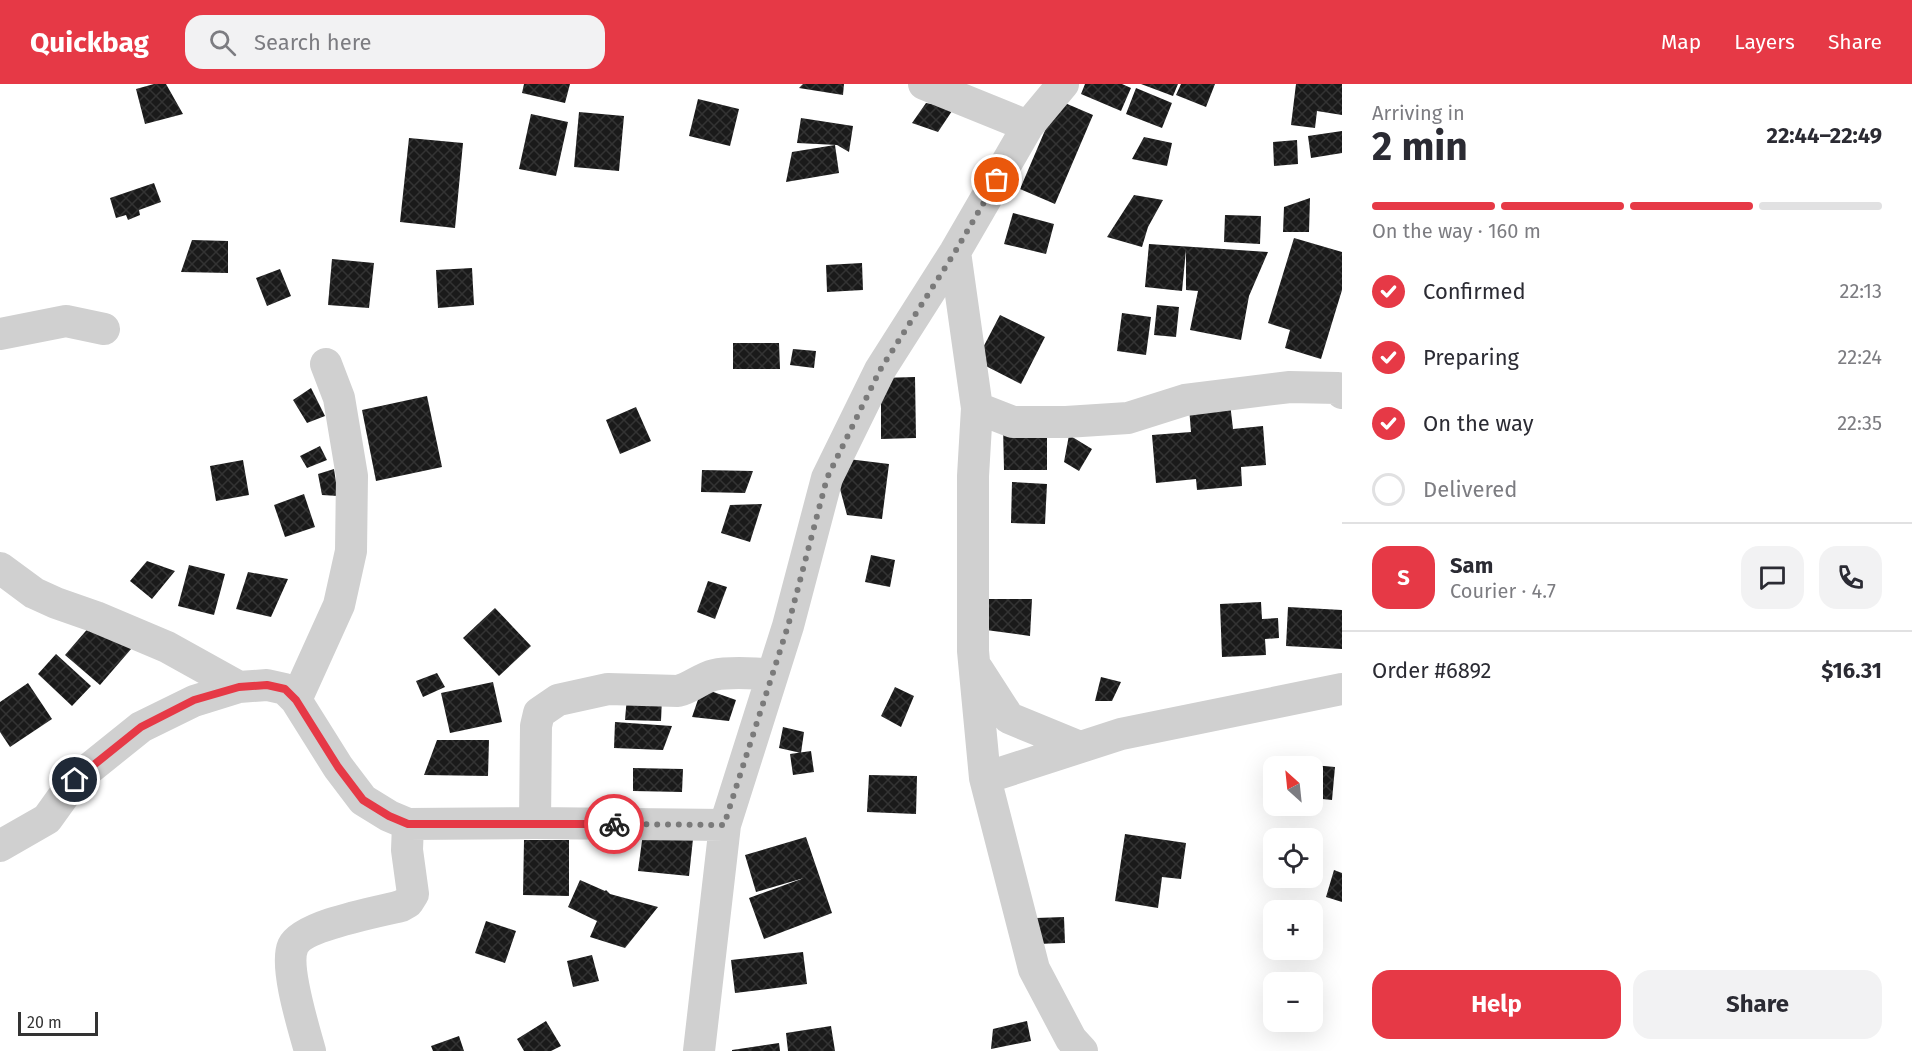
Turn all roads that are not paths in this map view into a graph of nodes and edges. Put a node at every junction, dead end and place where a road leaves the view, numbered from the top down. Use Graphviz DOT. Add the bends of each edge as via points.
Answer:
graph roads {
  1 [pos="924,84"];
  2 [pos="1063,84"];
  3 [pos="1028,126"];
  4 [pos="955,252"];
  5 [pos="104,328"];
  6 [pos="0,334"];
  7 [pos="326,364"];
  8 [pos="1342,393"];
  9 [pos="977,408"];
  10 [pos="0,568"];
  11 [pos="974,664"];
  12 [pos="772,674"];
  13 [pos="239,687"];
  14 [pos="1342,690"];
  15 [pos="296,700"];
  16 [pos="1080,747"];
  17 [pos="985,778"];
  18 [pos="535,823"];
  19 [pos="408,824"];
  20 [pos="724,825"];
  21 [pos="0,846"];
  22 [pos="310,1051"];
  23 [pos="699,1051"];
  24 [pos="1082,1051"];
  1 -- 3 [label="street"];
  2 -- 3 [label="street"];
  3 -- 4 [label="street"];
  4 -- 9 [label="street"];
  4 -- 12 [label="street" via="880,370 827,478"];
  5 -- 6 [label="street" via="66,321"];
  7 -- 15 [label="street" via="339,398 352,476 351,551 339,605"];
  8 -- 9 [label="street" via="1338,388 1290,387 1185,400 1128,418 1066,422 1013,422"];
  9 -- 11 [label="street" via="973,488"];
  10 -- 13 [label="street" via="34,593 167,647"];
  11 -- 16 [label="street" via="1009,718"];
  11 -- 17 [label="street"];
  12 -- 18 [label="street" via="716,675 678,691 608,689 558,700 539,713 536,726"];
  12 -- 20 [label="street"];
  13 -- 15 [label="street" via="267,685 285,689"];
  13 -- 21 [label="street" via="194,700 141,727 75,780 46,819"];
  14 -- 16 [label="street" via="1121,734"];
  15 -- 19 [label="street" via="363,800"];
  16 -- 17 [label="street"];
  17 -- 24 [label="street" via="1034,969 1071,1039"];
  18 -- 19 [label="street"];
  18 -- 20 [label="street"];
  19 -- 22 [label="street" via="413,894 408,902 319,927 293,946 295,994"];
  20 -- 23 [label="street"];
}
